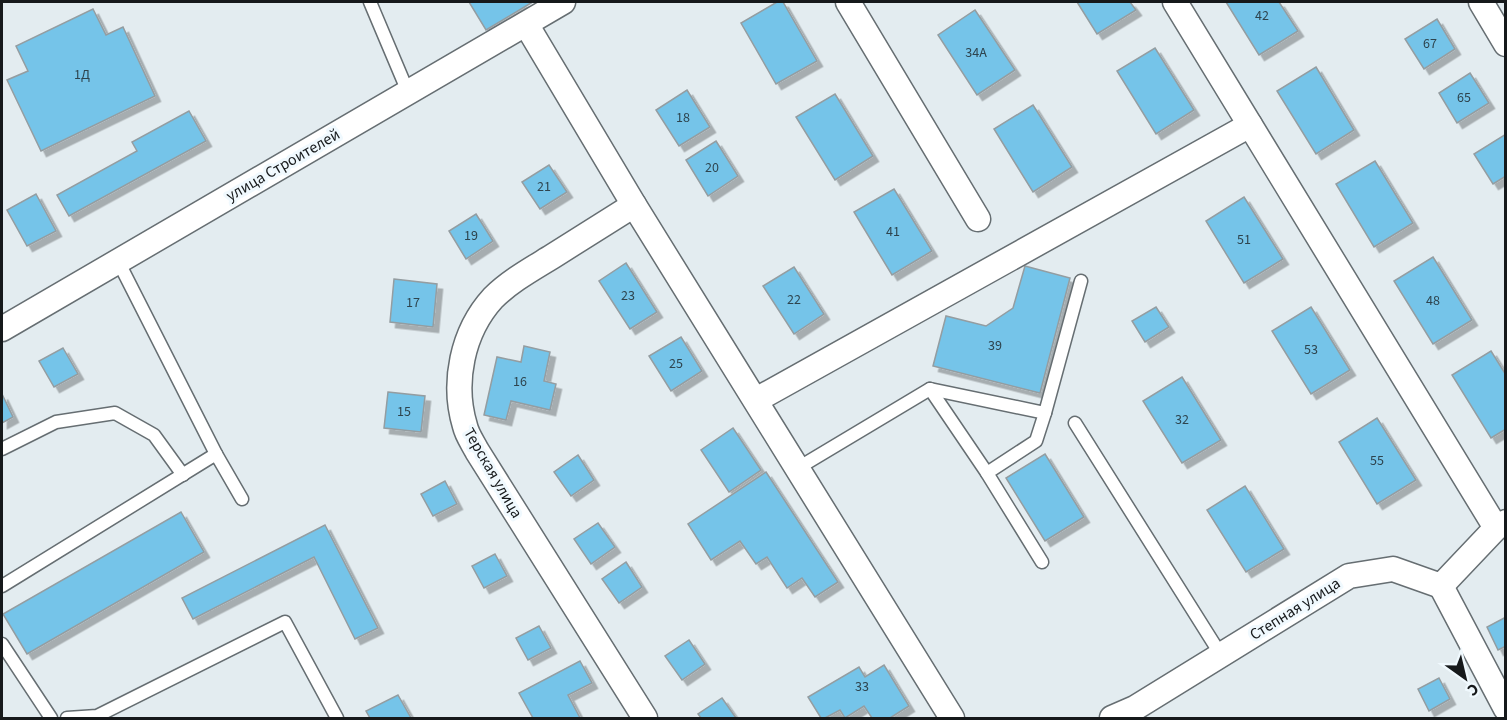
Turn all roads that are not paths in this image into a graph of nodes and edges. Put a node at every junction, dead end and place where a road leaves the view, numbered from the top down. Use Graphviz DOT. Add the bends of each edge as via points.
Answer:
graph roads {
  1 [pos="370,2"];
  2 [pos="563,2"];
  3 [pos="848,2"];
  4 [pos="1175,2"];
  5 [pos="1481,2"];
  6 [pos="526,24"];
  7 [pos="1506,44"];
  8 [pos="408,92"];
  9 [pos="1250,125"];
  10 [pos="634,205"];
  11 [pos="978,219"];
  12 [pos="118,261"];
  13 [pos="1081,281"];
  14 [pos="2,329"];
  15 [pos="930,389"];
  16 [pos="756,400"];
  17 [pos="1045,413"];
  18 [pos="1075,423"];
  19 [pos="2,449"];
  20 [pos="216,454"];
  21 [pos="798,468"];
  22 [pos="987,473"];
  23 [pos="183,475"];
  24 [pos="242,499"];
  25 [pos="1501,525"];
  26 [pos="1042,562"];
  27 [pos="2,586"];
  28 [pos="1441,586"];
  29 [pos="2,644"];
  30 [pos="1221,655"];
  31 [pos="1506,709"];
  32 [pos="1138,713"];
  33 [pos="51,718"];
  34 [pos="67,718"];
  35 [pos="337,718"];
  36 [pos="645,718"];
  37 [pos="952,718"];
  38 [pos="1112,718"];
  1 -- 8 [label="lane"];
  2 -- 6 [label="street, улица Строителей"];
  3 -- 11 [label="street"];
  4 -- 9 [label="street"];
  5 -- 7 [label="street"];
  6 -- 8 [label="street, улица Строителей"];
  6 -- 10 [label="street"];
  8 -- 12 [label="street, улица Строителей"];
  9 -- 16 [label="street"];
  9 -- 25 [label="street"];
  10 -- 16 [label="street"];
  10 -- 36 [label="street, Терская улица" via="513,281 492,299 465,347 459,401 465,428 477,451"];
  12 -- 14 [label="street, улица Строителей"];
  12 -- 20 [label="lane"];
  13 -- 17 [label="lane"];
  15 -- 17 [label="lane"];
  15 -- 21 [label="lane"];
  15 -- 22 [label="lane"];
  16 -- 21 [label="street"];
  17 -- 22 [label="lane" via="1036,441"];
  18 -- 30 [label="lane"];
  19 -- 23 [label="lane" via="56,422 116,413 154,435"];
  20 -- 23 [label="lane"];
  20 -- 24 [label="lane"];
  21 -- 37 [label="street"];
  22 -- 26 [label="lane"];
  23 -- 27 [label="lane"];
  25 -- 28 [label="street"];
  28 -- 30 [label="street, Степная улица" via="1393,569 1349,576"];
  28 -- 31 [label="street"];
  29 -- 33 [label="lane"];
  30 -- 32 [label="street, Степная улица"];
  32 -- 38 [label="street, Степная улица"];
  34 -- 35 [label="lane" via="97,716 285,622"];
}
